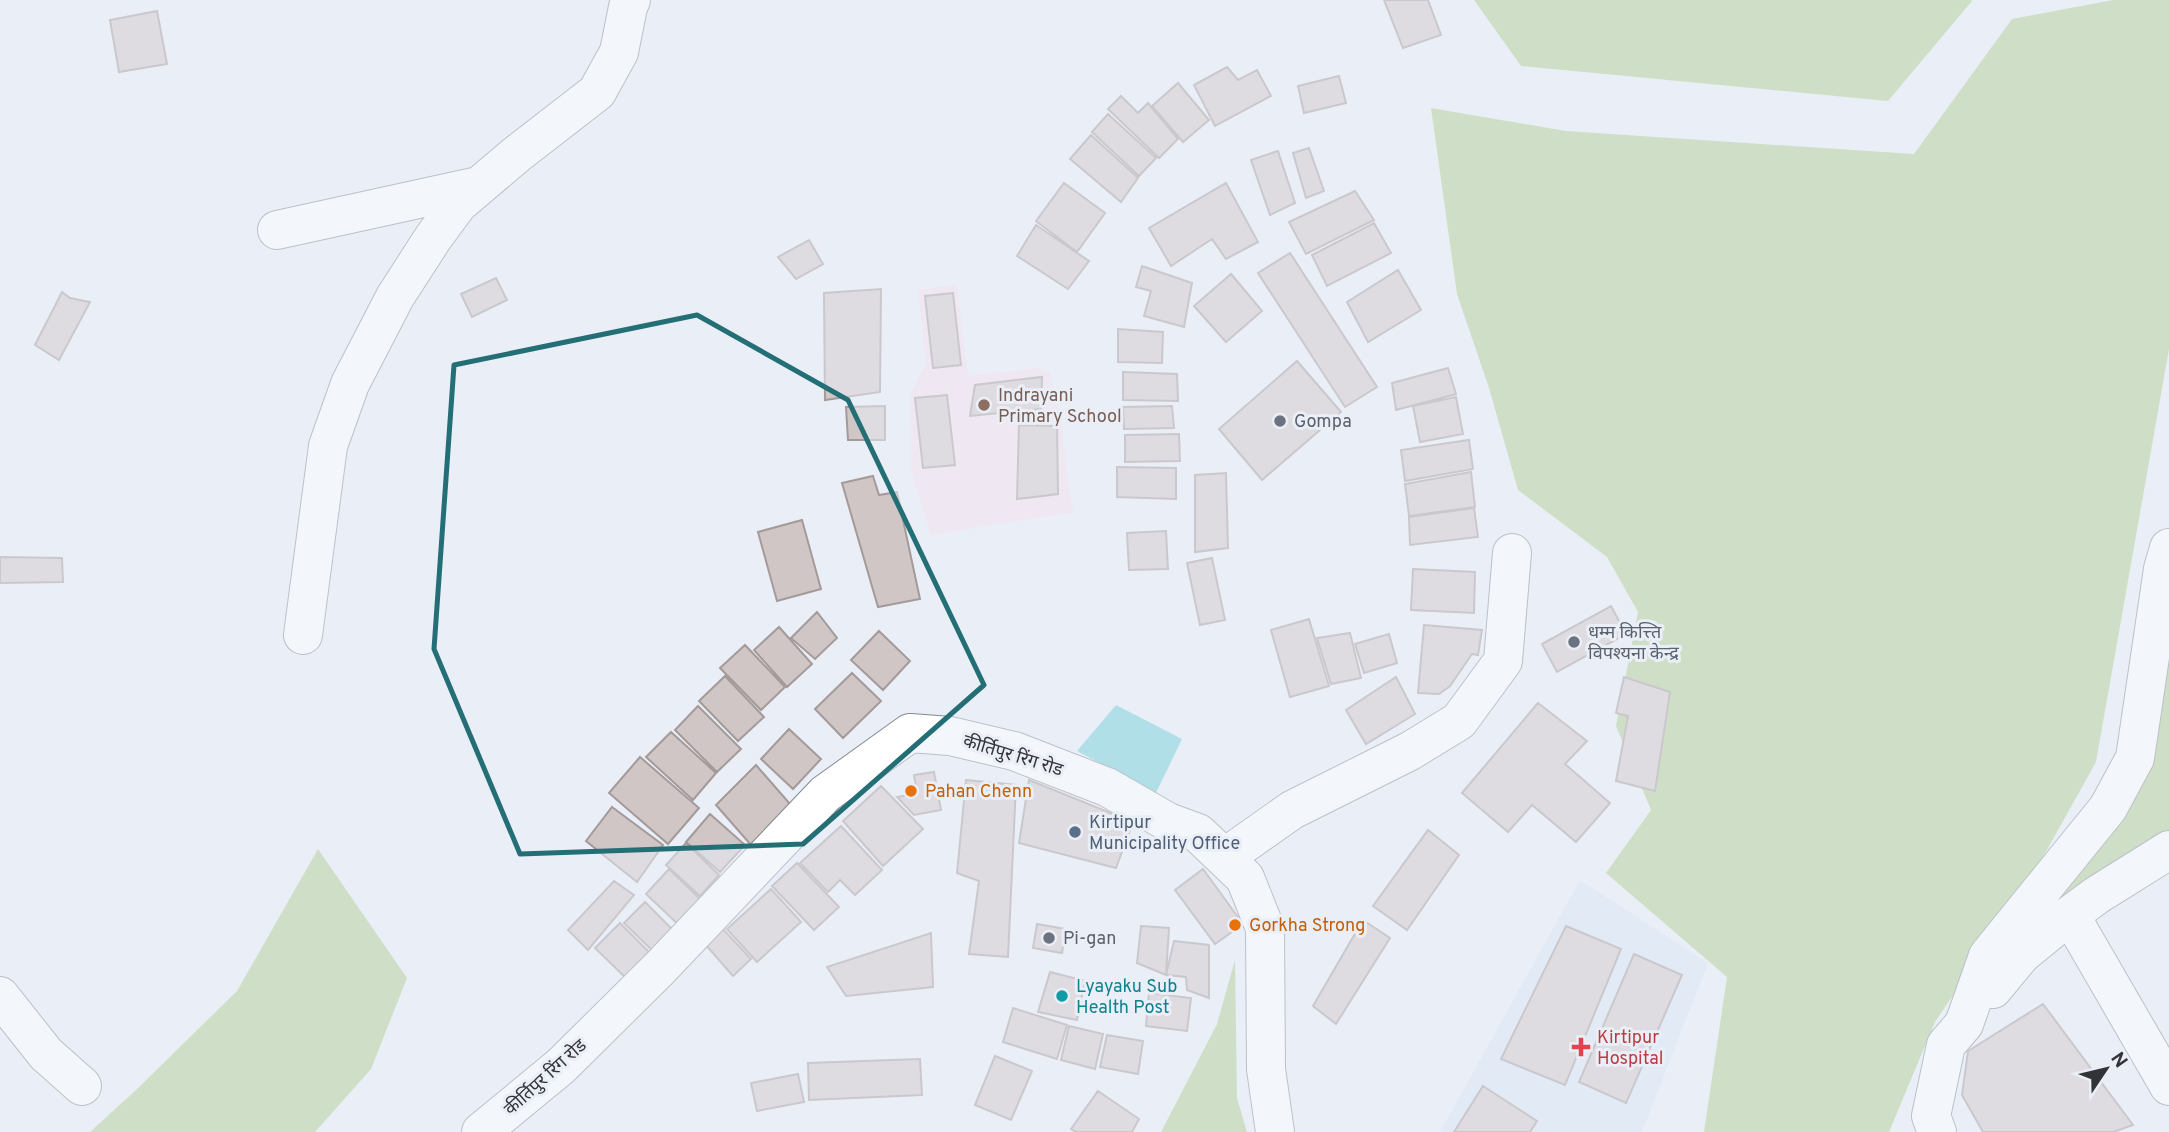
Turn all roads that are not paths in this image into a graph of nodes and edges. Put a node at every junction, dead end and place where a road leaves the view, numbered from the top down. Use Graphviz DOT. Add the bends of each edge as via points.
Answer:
graph roads {
  1 [pos="631,0"];
  2 [pos="478,186"];
  3 [pos="277,230"];
  4 [pos="2169,548"];
  5 [pos="1512,553"];
  6 [pos="303,635"];
  7 [pos="2169,850"];
  8 [pos="1224,858"];
  9 [pos="2070,915"];
  10 [pos="0,996"];
  11 [pos="1964,1024"];
  12 [pos="82,1086"];
  13 [pos="2169,1086"];
  14 [pos="481,1132"];
  15 [pos="1275,1132"];
  16 [pos="1937,1132"];
  1 -- 2 [label="street" via="619,52 597,92"];
  2 -- 3 [label="street"];
  2 -- 6 [label="street" via="458,204 427,248 350,384 328,446"];
  4 -- 11 [label="street" via="2136,758 2108,808 1988,956"];
  5 -- 8 [label="street" via="1503,661 1459,721 1292,810"];
  7 -- 9 [label="street"];
  8 -- 14 [label="street, कीर्तिपुर रिंग रोड" via="1198,833 1168,822 1107,787 1014,751 950,736 910,733 825,794 571,1056"];
  8 -- 15 [label="street, कीर्तिपुर रिंग रोड" via="1245,878 1265,928 1266,1069"];
  9 -- 11 [label="street" via="2022,954"];
  9 -- 13 [label="street"];
  10 -- 12 [label="street" via="46,1054"];
  11 -- 16 [label="street" via="1946,1045 1931,1116"];
}
